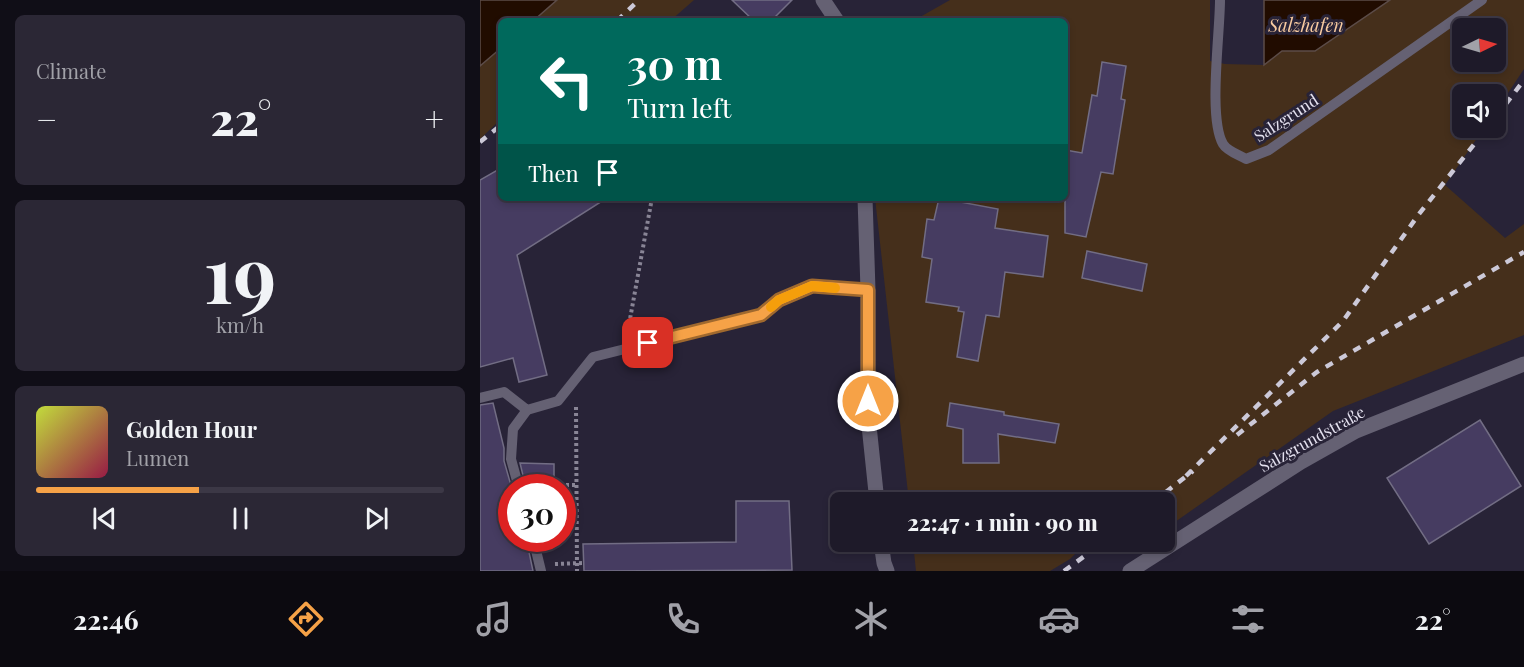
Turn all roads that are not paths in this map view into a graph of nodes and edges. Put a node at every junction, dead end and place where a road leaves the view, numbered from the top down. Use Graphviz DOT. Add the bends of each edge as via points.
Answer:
graph roads {
  1 [pos="823,0"];
  2 [pos="1220,0"];
  3 [pos="1482,0"];
  4 [pos="835,18"];
  5 [pos="866,201"];
  6 [pos="868,290"];
  7 [pos="1524,364"];
  8 [pos="480,398"];
  9 [pos="527,410"];
  10 [pos="516,474"];
  11 [pos="876,492"];
  12 [pos="536,552"];
  13 [pos="882,552"];
  14 [pos="541,571"];
  15 [pos="887,571"];
  16 [pos="1130,571"];
  1 -- 4 [label="street"];
  2 -- 3 [label="lane, Salzgrund" via="1217,130 1225,147 1246,159 1269,150"];
  5 -- 6 [label="street"];
  6 -- 9 [label="lane" via="812,286 779,300 761,315 593,357 558,401"];
  6 -- 11 [label="street" via="868,416"];
  7 -- 16 [label="street, Salzgrundstraße" via="1356,431 1300,462"];
  8 -- 9 [label="lane" via="504,392"];
  9 -- 10 [label="lane" via="513,429"];
  12 -- 14 [label="lane"];
  13 -- 15 [label="street"];
}
